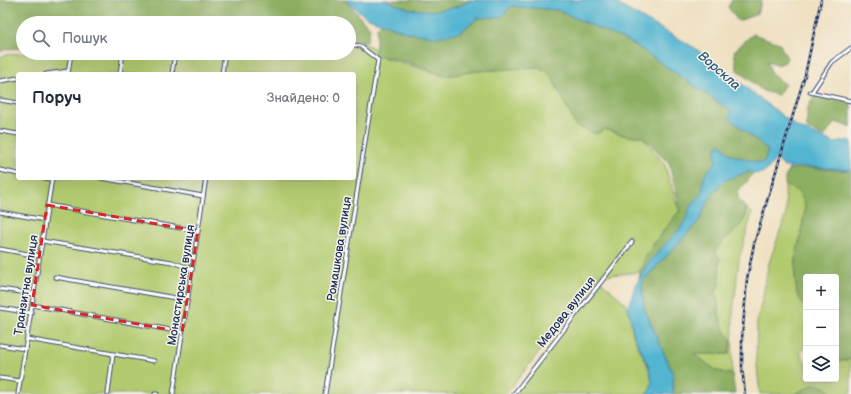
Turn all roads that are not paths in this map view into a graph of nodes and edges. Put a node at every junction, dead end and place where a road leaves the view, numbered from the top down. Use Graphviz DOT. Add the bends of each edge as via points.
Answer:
graph roads {
  1 [pos="356,45"];
  2 [pos="851,48"];
  3 [pos="69,60"];
  4 [pos="122,60"];
  5 [pos="174,60"];
  6 [pos="224,60"];
  7 [pos="68,72"];
  8 [pos="120,72"];
  9 [pos="172,72"];
  10 [pos="222,72"];
  11 [pos="16,78"];
  12 [pos="0,81"];
  13 [pos="0,100"];
  14 [pos="851,101"];
  15 [pos="16,103"];
  16 [pos="0,131"];
  17 [pos="16,134"];
  18 [pos="0,170"];
  19 [pos="16,174"];
  20 [pos="52,180"];
  21 [pos="112,180"];
  22 [pos="206,180"];
  23 [pos="203,196"];
  24 [pos="47,205"];
  25 [pos="0,212"];
  26 [pos="45,220"];
  27 [pos="198,231"];
  28 [pos="42,242"];
  29 [pos="632,242"];
  30 [pos="0,249"];
  31 [pos="40,256"];
  32 [pos="192,270"];
  33 [pos="55,277"];
  34 [pos="0,289"];
  35 [pos="34,294"];
  36 [pos="187,300"];
  37 [pos="32,305"];
  38 [pos="0,308"];
  39 [pos="31,313"];
  40 [pos="182,332"];
  41 [pos="27,339"];
  42 [pos="0,345"];
  43 [pos="25,349"];
  44 [pos="113,354"];
  45 [pos="154,361"];
  46 [pos="0,378"];
  47 [pos="20,381"];
  48 [pos="18,394"];
  49 [pos="108,394"];
  50 [pos="173,394"];
  51 [pos="325,394"];
  52 [pos="514,394"];
  1 -- 51 [label="street, Ромашкова вулиця" via="378,60"];
  2 -- 14 [label="street" via="832,62 811,92"];
  3 -- 7 [label="street"];
  4 -- 8 [label="street"];
  5 -- 9 [label="street"];
  6 -- 10 [label="street"];
  11 -- 12 [label="street"];
  13 -- 15 [label="street"];
  16 -- 17 [label="street"];
  18 -- 19 [label="street"];
  20 -- 24 [label="street, Транзитна вулиця"];
  21 -- 23 [label="street"];
  22 -- 23 [label="street, Монастирська вулиця"];
  23 -- 27 [label="street, Монастирська вулиця"];
  24 -- 26 [label="street, Транзитна вулиця"];
  24 -- 27 [label="street"];
  25 -- 26 [label="street"];
  26 -- 28 [label="street, Транзитна вулиця"];
  27 -- 32 [label="street, Монастирська вулиця"];
  28 -- 31 [label="street, Транзитна вулиця"];
  28 -- 32 [label="street" via="172,262"];
  29 -- 52 [label="street, Медова вулиця"];
  30 -- 31 [label="street"];
  31 -- 35 [label="street, Транзитна вулиця"];
  32 -- 36 [label="street, Монастирська вулиця"];
  33 -- 36 [label="street"];
  34 -- 35 [label="street"];
  35 -- 37 [label="street, Транзитна вулиця"];
  36 -- 40 [label="street, Монастирська вулиця"];
  37 -- 39 [label="street, Транзитна вулиця"];
  37 -- 40 [label="street"];
  38 -- 39 [label="street"];
  39 -- 41 [label="street, Транзитна вулиця"];
  40 -- 50 [label="street, Монастирська вулиця"];
  41 -- 43 [label="street, Транзитна вулиця"];
  41 -- 44 [label="street"];
  42 -- 43 [label="street"];
  43 -- 47 [label="street, Транзитна вулиця"];
  44 -- 45 [label="street"];
  44 -- 49 [label="street"];
  46 -- 47 [label="street"];
  47 -- 48 [label="street, Транзитна вулиця"];
}
